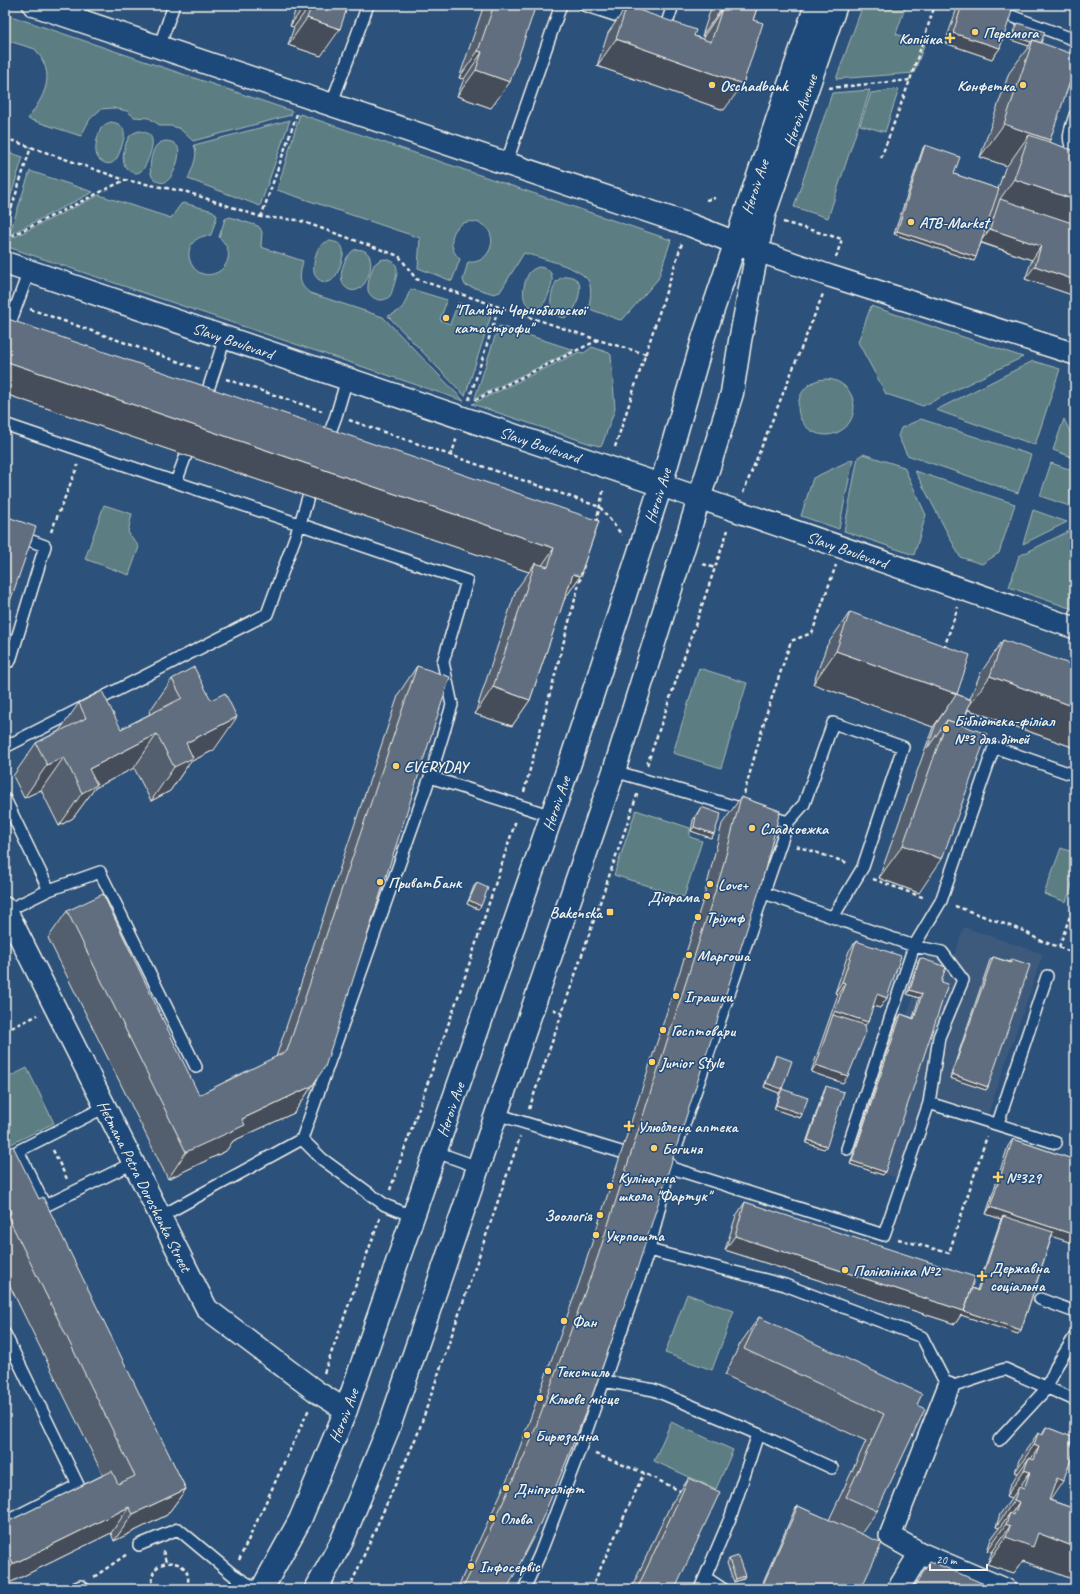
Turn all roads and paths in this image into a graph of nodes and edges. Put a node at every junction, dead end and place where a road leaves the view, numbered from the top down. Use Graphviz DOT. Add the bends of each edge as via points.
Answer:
graph roads {
  1 [pos="36,5"];
  2 [pos="174,5"];
  3 [pos="368,5"];
  4 [pos="561,5"];
  5 [pos="584,5"];
  6 [pos="673,5"];
  7 [pos="816,5"];
  8 [pos="836,5"];
  9 [pos="935,5"];
  10 [pos="982,5"];
  11 [pos="1075,40"];
  12 [pos="159,47"];
  13 [pos="910,80"];
  14 [pos="806,91"];
  15 [pos="306,97"];
  16 [pos="331,105"];
  17 [pos="1075,115"];
  18 [pos="5,138"];
  19 [pos="31,147"];
  20 [pos="1075,150"];
  21 [pos="881,158"];
  22 [pos="506,164"];
  23 [pos="125,180"];
  24 [pos="715,198"];
  25 [pos="706,200"];
  26 [pos="261,217"];
  27 [pos="780,221"];
  28 [pos="5,228"];
  29 [pos="5,239"];
  30 [pos="682,243"];
  31 [pos="736,243"];
  32 [pos="758,251"];
  33 [pos="5,263"];
  34 [pos="29,272"];
  35 [pos="830,276"];
  36 [pos="16,304"];
  37 [pos="499,307"];
  38 [pos="5,337"];
  39 [pos="224,338"];
  40 [pos="598,340"];
  41 [pos="646,354"];
  42 [pos="1075,354"];
  43 [pos="213,375"];
  44 [pos="347,379"];
  45 [pos="201,410"];
  46 [pos="336,416"];
  47 [pos="463,419"];
  48 [pos="6,426"];
  49 [pos="615,447"];
  50 [pos="84,451"];
  51 [pos="323,452"];
  52 [pos="186,455"];
  53 [pos="451,456"];
  54 [pos="176,482"];
  55 [pos="605,484"];
  56 [pos="661,485"];
  57 [pos="308,497"];
  58 [pos="699,498"];
  59 [pos="600,507"];
  60 [pos="736,511"];
  61 [pos="300,524"];
  62 [pos="594,526"];
  63 [pos="5,530"];
  64 [pos="622,536"];
  65 [pos="45,546"];
  66 [pos="842,548"];
  67 [pos="584,564"];
  68 [pos="703,564"];
  69 [pos="715,568"];
  70 [pos="964,590"];
  71 [pos="1075,628"];
  72 [pos="941,654"];
  73 [pos="10,661"];
  74 [pos="5,747"];
  75 [pos="614,771"];
  76 [pos="1074,775"];
  77 [pos="430,777"];
  78 [pos="642,779"];
  79 [pos="5,800"];
  80 [pos="520,806"];
  81 [pos="740,808"];
  82 [pos="552,816"];
  83 [pos="788,822"];
  84 [pos="781,842"];
  85 [pos="863,867"];
  86 [pos="49,890"];
  87 [pos="764,893"];
  88 [pos="941,901"];
  89 [pos="1075,902"];
  90 [pos="6,909"];
  91 [pos="833,917"];
  92 [pos="914,946"];
  93 [pos="1059,947"];
  94 [pos="1075,954"];
  95 [pos="1046,976"];
  96 [pos="54,1007"];
  97 [pos="5,1031"];
  98 [pos="196,1068"];
  99 [pos="930,1103"];
  100 [pos="105,1107"];
  101 [pos="496,1114"];
  102 [pos="995,1122"];
  103 [pos="524,1123"];
  104 [pos="46,1137"];
  105 [pos="302,1139"];
  106 [pos="1056,1143"];
  107 [pos="847,1149"];
  108 [pos="18,1151"];
  109 [pos="436,1152"];
  110 [pos="621,1152"];
  111 [pos="5,1157"];
  112 [pos="133,1163"];
  113 [pos="665,1166"];
  114 [pos="478,1167"];
  115 [pos="74,1192"];
  116 [pos="385,1205"];
  117 [pos="412,1216"];
  118 [pos="161,1218"];
  119 [pos="884,1235"];
  120 [pos="649,1250"];
  121 [pos="1040,1299"];
  122 [pos="1075,1312"];
  123 [pos="5,1334"];
  124 [pos="1075,1336"];
  125 [pos="604,1381"];
  126 [pos="948,1388"];
  127 [pos="1047,1388"];
  128 [pos="317,1392"];
  129 [pos="1075,1400"];
  130 [pos="346,1410"];
  131 [pos="758,1434"];
  132 [pos="998,1440"];
  133 [pos="580,1449"];
  134 [pos="832,1468"];
  135 [pos="644,1474"];
  136 [pos="684,1493"];
  137 [pos="5,1522"];
  138 [pos="139,1545"];
  139 [pos="920,1553"];
  140 [pos="232,1574"];
  141 [pos="705,1576"];
  142 [pos="80,1588"];
  143 [pos="154,1589"];
  144 [pos="186,1589"];
  145 [pos="256,1589"];
  146 [pos="262,1589"];
  147 [pos="316,1589"];
  148 [pos="349,1589"];
  149 [pos="524,1589"];
  150 [pos="591,1589"];
  151 [pos="700,1589"];
  152 [pos="723,1589"];
  153 [pos="898,1589"];
  154 [pos="1005,1589"];
  1 -- 12 [label="main road"];
  2 -- 12 [label="lane"];
  3 -- 16 [label="lane"];
  4 -- 22 [label="lane"];
  5 -- 6 [label="lane" via="664,32"];
  7 -- 31 [label="main road, Heroiv Ave"];
  8 -- 14 [label="main road, Heroiv Avenue"];
  9 -- 13 [label="path"];
  10 -- 11 [label="lane"];
  12 -- 15 [label="main road"];
  13 -- 14 [label="path"];
  13 -- 21 [label="path"];
  14 -- 32 [label="main road, Heroiv Ave" via="764,215"];
  15 -- 16 [label="main road"];
  15 -- 26 [label="path" via="299,108"];
  16 -- 22 [label="main road"];
  17 -- 20 [label="lane" via="1069,139"];
  18 -- 19 [label="path"];
  19 -- 23 [label="path"];
  19 -- 28 [label="path"];
  22 -- 31 [label="main road" via="690,225"];
  23 -- 26 [label="path" via="187,192"];
  23 -- 29 [label="path"];
  24 -- 25 [label="path"];
  26 -- 37 [label="path" via="298,220 398,256 416,279"];
  27 -- 35 [label="path" via="842,239"];
  30 -- 41 [label="path"];
  31 -- 32 [label="main road"];
  31 -- 56 [label="main road, Heroiv Ave" via="704,336"];
  32 -- 35 [label="street"];
  32 -- 58 [label="main road, Heroiv Ave" via="732,393"];
  33 -- 34 [label="main road, Slavy Boulevard"];
  34 -- 36 [label="lane"];
  34 -- 39 [label="main road, Slavy Boulevard"];
  35 -- 42 [label="street"];
  35 -- 60 [label="path"];
  36 -- 38 [label="lane"];
  36 -- 43 [label="path"];
  37 -- 40 [label="path"];
  37 -- 40 [label="path" via="467,404"];
  39 -- 43 [label="lane"];
  39 -- 44 [label="main road, Slavy Boulevard"];
  40 -- 41 [label="path"];
  41 -- 49 [label="path"];
  43 -- 45 [label="lane"];
  43 -- 46 [label="path"];
  44 -- 46 [label="lane"];
  44 -- 47 [label="main road, Slavy Boulevard"];
  46 -- 51 [label="lane"];
  46 -- 53 [label="path"];
  47 -- 53 [label="path"];
  47 -- 56 [label="main road, Slavy Boulevard"];
  48 -- 50 [label="lane"];
  50 -- 54 [label="lane"];
  50 -- 65 [label="path"];
  52 -- 54 [label="lane"];
  53 -- 59 [label="path"];
  54 -- 61 [label="lane"];
  55 -- 59 [label="path"];
  56 -- 58 [label="main road, Slavy Boulevard"];
  56 -- 82 [label="main road, Heroiv Ave"];
  57 -- 61 [label="lane"];
  58 -- 60 [label="street, Slavy Boulevard"];
  58 -- 75 [label="main road, Heroiv Ave"];
  59 -- 62 [label="path"];
  59 -- 64 [label="path"];
  60 -- 66 [label="street, Slavy Boulevard"];
  60 -- 69 [label="path"];
  61 -- 74 [label="lane" via="267,614"];
  61 -- 77 [label="lane" via="467,581 443,662 452,705"];
  63 -- 65 [label="lane"];
  65 -- 73 [label="lane"];
  66 -- 70 [label="street, Slavy Boulevard"];
  66 -- 81 [label="path" via="812,633 791,641 767,712"];
  67 -- 80 [label="path"];
  68 -- 69 [label="path"];
  69 -- 78 [label="path"];
  70 -- 71 [label="street, Slavy Boulevard"];
  70 -- 72 [label="path"];
  75 -- 78 [label="lane"];
  75 -- 101 [label="main road, Heroiv Ave"];
  76 -- 88 [label="lane" via="994,747"];
  77 -- 80 [label="lane"];
  77 -- 105 [label="lane"];
  78 -- 81 [label="lane"];
  78 -- 103 [label="path"];
  79 -- 86 [label="lane"];
  80 -- 82 [label="lane"];
  80 -- 116 [label="path" via="466,974"];
  81 -- 83 [label="lane"];
  82 -- 109 [label="main road, Heroiv Ave"];
  83 -- 84 [label="lane"];
  83 -- 85 [label="lane" via="804,804 833,723 903,747"];
  84 -- 85 [label="path"];
  84 -- 87 [label="lane"];
  85 -- 88 [label="path" via="870,870 868,877"];
  85 -- 91 [label="lane"];
  86 -- 90 [label="lane"];
  86 -- 98 [label="lane" via="100,872"];
  87 -- 91 [label="lane"];
  87 -- 113 [label="lane"];
  88 -- 92 [label="lane"];
  88 -- 93 [label="path" via="1024,931"];
  89 -- 93 [label="path"];
  90 -- 96 [label="street, Hetmana Petra Doroshenka Street"];
  91 -- 92 [label="lane"];
  92 -- 99 [label="lane" via="942,952 963,980 940,1037"];
  92 -- 107 [label="lane"];
  93 -- 94 [label="path"];
  95 -- 102 [label="lane"];
  96 -- 97 [label="path"];
  96 -- 100 [label="street, Hetmana Petra Doroshenka Street"];
  99 -- 102 [label="lane"];
  99 -- 119 [label="lane"];
  100 -- 104 [label="lane"];
  100 -- 112 [label="street, Hetmana Petra Doroshenka Street"];
  101 -- 103 [label="lane"];
  101 -- 114 [label="main road, Heroiv Ave"];
  102 -- 106 [label="lane"];
  102 -- 119 [label="path" via="949,1253"];
  103 -- 110 [label="lane"];
  103 -- 148 [label="path" via="418,1433"];
  104 -- 108 [label="lane"];
  104 -- 115 [label="path"];
  105 -- 116 [label="lane" via="322,1159"];
  105 -- 118 [label="lane"];
  108 -- 111 [label="lane"];
  108 -- 115 [label="lane" via="45,1206"];
  109 -- 114 [label="lane"];
  109 -- 117 [label="main road, Heroiv Ave"];
  112 -- 115 [label="lane"];
  112 -- 118 [label="street, Hetmana Petra Doroshenka Street"];
  113 -- 119 [label="lane"];
  113 -- 120 [label="lane"];
  114 -- 147 [label="main road, Heroiv Ave" via="389,1427 341,1543"];
  116 -- 117 [label="lane"];
  116 -- 128 [label="path"];
  117 -- 130 [label="main road, Heroiv Ave"];
  118 -- 128 [label="street, Hetmana Petra Doroshenka Street" via="207,1310"];
  120 -- 125 [label="lane"];
  120 -- 126 [label="lane" via="785,1285 922,1337"];
  121 -- 122 [label="lane"];
  123 -- 137 [label="lane" via="78,1485"];
  124 -- 127 [label="lane" via="1056,1367"];
  125 -- 131 [label="lane" via="654,1390"];
  125 -- 133 [label="lane"];
  126 -- 127 [label="lane" via="1004,1369"];
  126 -- 139 [label="street" via="890,1536"];
  127 -- 129 [label="lane"];
  127 -- 132 [label="lane"];
  128 -- 130 [label="street, Hetmana Petra Doroshenka Street"];
  128 -- 140 [label="path"];
  130 -- 146 [label="main road, Heroiv Ave" via="300,1520"];
  131 -- 134 [label="lane"];
  131 -- 141 [label="lane" via="731,1516"];
  133 -- 135 [label="path"];
  133 -- 149 [label="lane"];
  135 -- 136 [label="path"];
  135 -- 150 [label="path"];
  138 -- 140 [label="lane" via="178,1529"];
  138 -- 142 [label="path"];
  139 -- 153 [label="street"];
  139 -- 154 [label="street"];
  140 -- 145 [label="lane"];
  141 -- 151 [label="lane"];
  141 -- 152 [label="lane"];
  143 -- 144 [label="path" via="152,1579 157,1568 161,1564 172,1562 186,1571"];
}
